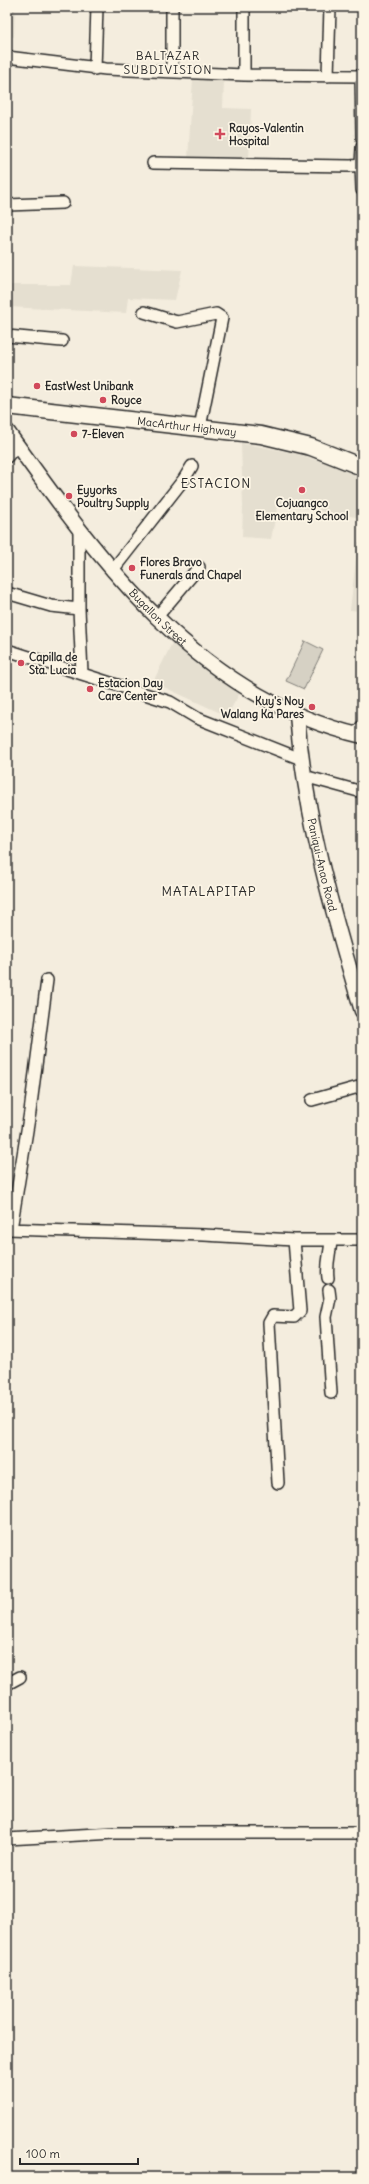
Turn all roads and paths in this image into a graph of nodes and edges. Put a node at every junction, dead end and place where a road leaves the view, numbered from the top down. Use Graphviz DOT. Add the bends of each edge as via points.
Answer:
graph roads {
  1 [pos="97,7"];
  2 [pos="172,7"];
  3 [pos="244,7"];
  4 [pos="330,7"];
  5 [pos="7,57"];
  6 [pos="95,68"];
  7 [pos="172,72"];
  8 [pos="244,75"];
  9 [pos="328,76"];
  10 [pos="361,76"];
  11 [pos="362,138"];
  12 [pos="362,147"];
  13 [pos="153,164"];
  14 [pos="361,165"];
  15 [pos="362,190"];
  16 [pos="63,203"];
  17 [pos="7,205"];
  18 [pos="144,312"];
  19 [pos="7,336"];
  20 [pos="62,341"];
  21 [pos="7,406"];
  22 [pos="200,427"];
  23 [pos="7,431"];
  24 [pos="17,445"];
  25 [pos="7,457"];
  26 [pos="192,466"];
  27 [pos="362,467"];
  28 [pos="79,530"];
  29 [pos="199,567"];
  30 [pos="112,570"];
  31 [pos="7,593"];
  32 [pos="79,609"];
  33 [pos="156,618"];
  34 [pos="7,650"];
  35 [pos="82,673"];
  36 [pos="297,715"];
  37 [pos="360,732"];
  38 [pos="301,759"];
  39 [pos="304,776"];
  40 [pos="362,792"];
  41 [pos="47,980"];
  42 [pos="362,1011"];
  43 [pos="362,1086"];
  44 [pos="312,1100"];
  45 [pos="9,1229"];
  46 [pos="294,1240"];
  47 [pos="362,1240"];
  48 [pos="331,1241"];
  49 [pos="328,1278"];
  50 [pos="329,1290"];
  51 [pos="331,1393"];
  52 [pos="278,1483"];
  53 [pos="20,1677"];
  54 [pos="7,1684"];
  55 [pos="362,1833"];
  56 [pos="7,1839"];
  1 -- 6 [label="street"];
  2 -- 7 [label="street"];
  3 -- 8 [label="street"];
  4 -- 9 [label="street"];
  5 -- 6 [label="street"];
  6 -- 7 [label="street"];
  7 -- 8 [label="street"];
  8 -- 9 [label="street"];
  9 -- 10 [label="street"];
  10 -- 11 [label="street"];
  12 -- 14 [label="street"];
  13 -- 14 [label="street" via="334,167"];
  14 -- 15 [label="street"];
  16 -- 17 [label="street"];
  18 -- 22 [label="street" via="177,322 216,314 222,318"];
  19 -- 20 [label="street"];
  21 -- 22 [label="highway, MacArthur Highway"];
  22 -- 27 [label="highway, MacArthur Highway" via="282,439 327,452"];
  23 -- 24 [label="main road, Bugallon Street"];
  24 -- 25 [label="street"];
  24 -- 28 [label="main road, Bugallon Street"];
  26 -- 30 [label="street"];
  28 -- 30 [label="main road, Bugallon Street"];
  28 -- 32 [label="street"];
  29 -- 33 [label="street"];
  30 -- 33 [label="main road, Bugallon Street"];
  31 -- 32 [label="street" via="51,606"];
  32 -- 35 [label="street"];
  33 -- 36 [label="main road, Bugallon Street" via="243,687"];
  34 -- 35 [label="street"];
  35 -- 38 [label="street" via="170,702 196,718"];
  36 -- 37 [label="main road, Bugallon Street" via="324,726"];
  36 -- 38 [label="main road, Paniqui-Anao Road"];
  38 -- 39 [label="main road, Paniqui-Anao Road"];
  39 -- 40 [label="street"];
  39 -- 42 [label="main road, Paniqui-Anao Road" via="325,883"];
  41 -- 45 [label="street" via="30,1112"];
  43 -- 44 [label="street"];
  45 -- 46 [label="street"];
  46 -- 48 [label="street"];
  46 -- 52 [label="street" via="300,1311 294,1317 273,1316 269,1323"];
  47 -- 48 [label="street"];
  48 -- 49 [label="street" via="330,1256 326,1262"];
  50 -- 51 [label="street" via="326,1317"];
  53 -- 54 [label="street"];
  55 -- 56 [label="street" via="115,1833"];
}
